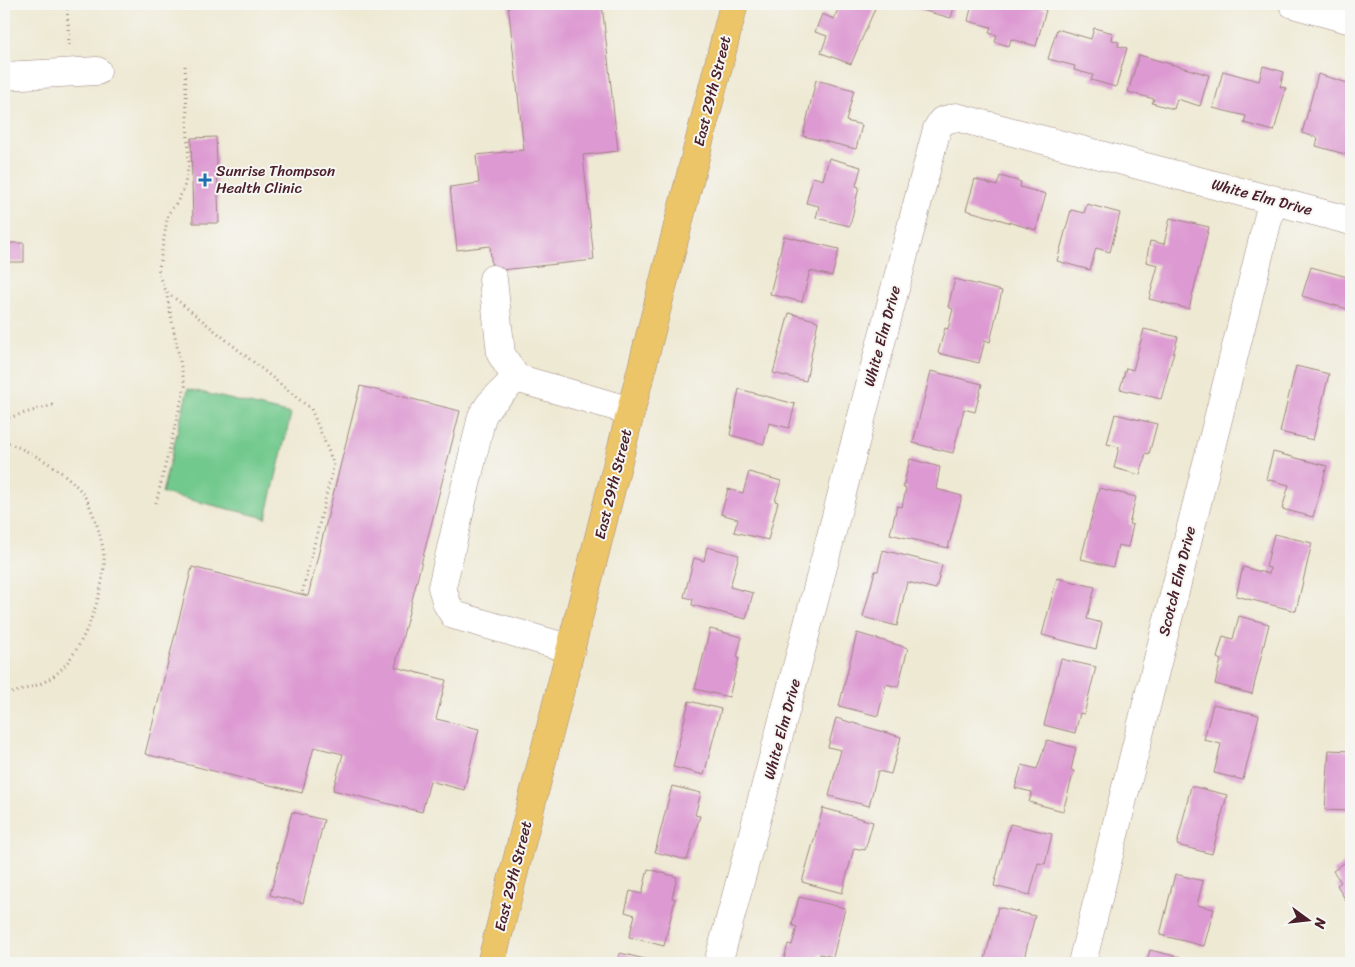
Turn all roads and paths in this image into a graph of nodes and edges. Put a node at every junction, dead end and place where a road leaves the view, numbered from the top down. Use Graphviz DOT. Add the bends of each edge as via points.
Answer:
graph roads {
  1 [pos="68,4"];
  2 [pos="734,4"];
  3 [pos="1293,4"];
  4 [pos="1351,20"];
  5 [pos="185,66"];
  6 [pos="97,71"];
  7 [pos="70,72"];
  8 [pos="4,76"];
  9 [pos="1273,199"];
  10 [pos="1351,221"];
  11 [pos="493,279"];
  12 [pos="166,290"];
  13 [pos="516,378"];
  14 [pos="53,405"];
  15 [pos="631,411"];
  16 [pos="4,414"];
  17 [pos="5,419"];
  18 [pos="4,440"];
  19 [pos="156,503"];
  20 [pos="302,594"];
  21 [pos="571,649"];
  22 [pos="4,695"];
  23 [pos="491,963"];
  24 [pos="718,963"];
  25 [pos="1082,963"];
  1 -- 7 [label="path"];
  2 -- 15 [label="main road, East 29th Street"];
  3 -- 4 [label="street"];
  5 -- 12 [label="path" via="189,165 184,188 168,214 158,274"];
  6 -- 7 [label="street"];
  7 -- 8 [label="street"];
  9 -- 10 [label="street, White Elm Drive"];
  9 -- 24 [label="street, White Elm Drive" via="956,117 942,121 937,129 880,342 776,754"];
  9 -- 25 [label="street, Scotch Elm Drive"];
  11 -- 13 [label="street" via="501,354"];
  12 -- 19 [label="path" via="185,386"];
  12 -- 20 [label="path" via="311,409 334,464"];
  13 -- 15 [label="street"];
  13 -- 21 [label="street" via="482,416 442,587 454,615"];
  14 -- 17 [label="path"];
  15 -- 21 [label="main road, East 29th Street"];
  16 -- 17 [label="path"];
  18 -- 22 [label="path" via="35,454 81,491 97,525 104,557 98,593 81,645 57,674 36,686"];
  21 -- 23 [label="main road, East 29th Street"];
}
